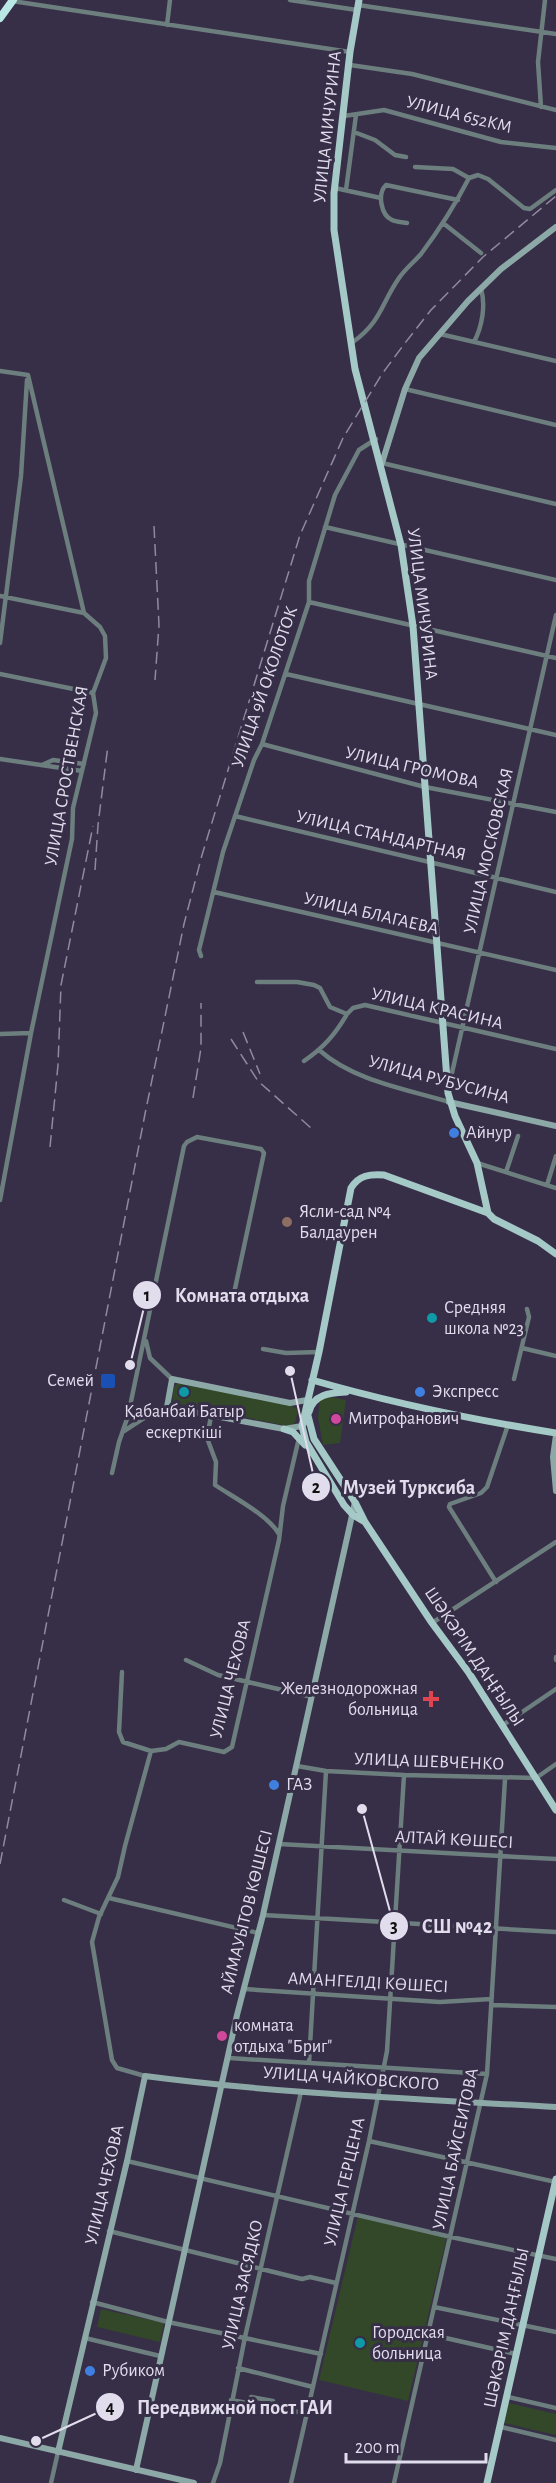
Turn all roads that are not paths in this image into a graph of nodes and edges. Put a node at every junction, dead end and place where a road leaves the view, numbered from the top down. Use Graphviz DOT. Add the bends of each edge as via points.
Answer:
graph roads {
  1 [pos="170,0"];
  2 [pos="290,0"];
  3 [pos="545,0"];
  4 [pos="12,1"];
  5 [pos="358,5"];
  6 [pos="1,15"];
  7 [pos="167,25"];
  8 [pos="541,32"];
  9 [pos="556,34"];
  10 [pos="350,52"];
  11 [pos="350,65"];
  12 [pos="541,107"];
  13 [pos="556,110"];
  14 [pos="356,115"];
  15 [pos="344,116"];
  16 [pos="354,132"];
  17 [pos="556,148"];
  18 [pos="406,157"];
  19 [pos="415,166"];
  20 [pos="469,178"];
  21 [pos="335,188"];
  22 [pos="346,190"];
  23 [pos="556,190"];
  24 [pos="381,198"];
  25 [pos="458,200"];
  26 [pos="407,223"];
  27 [pos="443,223"];
  28 [pos="556,226"];
  29 [pos="481,253"];
  30 [pos="481,289"];
  31 [pos="440,334"];
  32 [pos="353,342"];
  33 [pos="474,342"];
  34 [pos="556,361"];
  35 [pos="0,371"];
  36 [pos="28,375"];
  37 [pos="405,389"];
  38 [pos="556,425"];
  39 [pos="376,439"];
  40 [pos="382,462"];
  41 [pos="556,504"];
  42 [pos="325,527"];
  43 [pos="401,544"];
  44 [pos="556,580"];
  45 [pos="3,596"];
  46 [pos="309,602"];
  47 [pos="84,612"];
  48 [pos="556,615"];
  49 [pos="413,626"];
  50 [pos="0,643"];
  51 [pos="547,656"];
  52 [pos="556,658"];
  53 [pos="0,674"];
  54 [pos="286,674"];
  55 [pos="93,693"];
  56 [pos="419,705"];
  57 [pos="530,729"];
  58 [pos="556,735"];
  59 [pos="262,744"];
  60 [pos="0,759"];
  61 [pos="84,764"];
  62 [pos="42,765"];
  63 [pos="82,771"];
  64 [pos="425,787"];
  65 [pos="514,804"];
  66 [pos="556,812"];
  67 [pos="235,816"];
  68 [pos="430,861"];
  69 [pos="496,878"];
  70 [pos="214,892"];
  71 [pos="556,892"];
  72 [pos="435,942"];
  73 [pos="479,953"];
  74 [pos="201,956"];
  75 [pos="556,970"];
  76 [pos="257,982"];
  77 [pos="347,1014"];
  78 [pos="441,1022"];
  79 [pos="462,1028"];
  80 [pos="31,1033"];
  81 [pos="0,1034"];
  82 [pos="556,1049"];
  83 [pos="319,1050"];
  84 [pos="304,1061"];
  85 [pos="448,1093"];
  86 [pos="449,1102"];
  87 [pos="556,1126"];
  88 [pos="518,1136"];
  89 [pos="556,1156"];
  90 [pos="477,1163"];
  91 [pos="506,1172"];
  92 [pos="547,1185"];
  93 [pos="556,1188"];
  94 [pos="1,1193"];
  95 [pos="0,1200"];
  96 [pos="488,1213"];
  97 [pos="556,1254"];
  98 [pos="233,1298"];
  99 [pos="527,1309"];
  100 [pos="145,1336"];
  101 [pos="522,1348"];
  102 [pos="263,1349"];
  103 [pos="319,1352"];
  104 [pos="556,1356"];
  105 [pos="172,1379"];
  106 [pos="514,1379"];
  107 [pos="312,1380"];
  108 [pos="352,1391"];
  109 [pos="307,1400"];
  110 [pos="290,1403"];
  111 [pos="167,1407"];
  112 [pos="307,1414"];
  113 [pos="211,1416"];
  114 [pos="507,1425"];
  115 [pos="302,1426"];
  116 [pos="284,1429"];
  117 [pos="122,1433"];
  118 [pos="556,1434"];
  119 [pos="299,1439"];
  120 [pos="312,1451"];
  121 [pos="112,1473"];
  122 [pos="556,1491"];
  123 [pos="355,1502"];
  124 [pos="353,1515"];
  125 [pos="365,1522"];
  126 [pos="279,1535"];
  127 [pos="556,1542"];
  128 [pos="496,1582"];
  129 [pos="432,1623"];
  130 [pos="186,1660"];
  131 [pos="122,1672"];
  132 [pos="247,1682"];
  133 [pos="556,1689"];
  134 [pos="312,1697"];
  135 [pos="502,1725"];
  136 [pos="151,1751"];
  137 [pos="556,1764"];
  138 [pos="297,1766"];
  139 [pos="326,1771"];
  140 [pos="404,1775"];
  141 [pos="536,1778"];
  142 [pos="505,1779"];
  143 [pos="556,1810"];
  144 [pos="279,1844"];
  145 [pos="321,1846"];
  146 [pos="399,1851"];
  147 [pos="501,1857"];
  148 [pos="556,1860"];
  149 [pos="109,1898"];
  150 [pos="64,1900"];
  151 [pos="101,1914"];
  152 [pos="263,1915"];
  153 [pos="316,1919"];
  154 [pos="395,1923"];
  155 [pos="495,1928"];
  156 [pos="556,1932"];
  157 [pos="258,1933"];
  158 [pos="244,1989"];
  159 [pos="312,1994"];
  160 [pos="390,1999"];
  161 [pos="491,2002"];
  162 [pos="556,2007"];
  163 [pos="229,2058"];
  164 [pos="309,2063"];
  165 [pos="384,2067"];
  166 [pos="487,2074"];
  167 [pos="145,2076"];
  168 [pos="222,2086"];
  169 [pos="301,2092"];
  170 [pos="379,2096"];
  171 [pos="481,2103"];
  172 [pos="556,2107"];
  173 [pos="369,2141"];
  174 [pos="127,2161"];
  175 [pos="468,2164"];
  176 [pos="202,2178"];
  177 [pos="556,2181"];
  178 [pos="277,2196"];
  179 [pos="352,2215"];
  180 [pos="109,2231"];
  181 [pos="451,2237"];
  182 [pos="186,2251"];
  183 [pos="538,2254"];
  184 [pos="556,2259"];
  185 [pos="260,2268"];
  186 [pos="336,2283"];
  187 [pos="92,2302"];
  188 [pos="434,2307"];
  189 [pos="168,2322"];
  190 [pos="523,2325"];
  191 [pos="556,2332"];
  192 [pos="428,2334"];
  193 [pos="245,2337"];
  194 [pos="85,2338"];
  195 [pos="321,2354"];
  196 [pos="517,2354"];
  197 [pos="160,2356"];
  198 [pos="238,2368"];
  199 [pos="313,2387"];
  200 [pos="508,2397"];
  201 [pos="231,2400"];
  202 [pos="556,2408"];
  203 [pos="307,2415"];
  204 [pos="501,2427"];
  205 [pos="0,2438"];
  206 [pos="556,2440"];
  207 [pos="58,2452"];
  208 [pos="136,2470"];
  209 [pos="51,2483"];
  210 [pos="194,2483"];
  211 [pos="213,2483"];
  212 [pos="291,2483"];
  213 [pos="394,2483"];
  214 [pos="487,2483"];
  1 -- 7 [label="street"];
  2 -- 5 [label="street"];
  3 -- 8 [label="street"];
  4 -- 6 [label="highway"];
  4 -- 7 [label="street"];
  5 -- 8 [label="street"];
  5 -- 10 [label="main road, УЛИЦА МИЧУРИНА"];
  7 -- 10 [label="street"];
  8 -- 9 [label="street"];
  8 -- 12 [label="street"];
  10 -- 11 [label="main road, УЛИЦА МИЧУРИНА"];
  11 -- 12 [label="street" via="412,74"];
  11 -- 15 [label="main road, УЛИЦА МИЧУРИНА"];
  12 -- 13 [label="street"];
  14 -- 15 [label="street, УЛИЦА 652КМ"];
  14 -- 16 [label="street"];
  14 -- 17 [label="street, УЛИЦА 652КМ" via="384,110 501,142"];
  15 -- 21 [label="main road, УЛИЦА МИЧУРИНА"];
  16 -- 18 [label="street"];
  16 -- 22 [label="street"];
  19 -- 20 [label="street" via="453,169"];
  20 -- 23 [label="street" via="477,175 488,179 530,209"];
  20 -- 25 [label="street"];
  21 -- 22 [label="street"];
  21 -- 32 [label="main road, УЛИЦА МИЧУРИНА" via="335,236"];
  22 -- 24 [label="street"];
  24 -- 25 [label="street" via="382,189 389,185"];
  24 -- 26 [label="street" via="387,216"];
  25 -- 27 [label="street"];
  27 -- 29 [label="street"];
  27 -- 32 [label="street" via="398,279 380,316"];
  28 -- 30 [label="street"];
  30 -- 31 [label="street"];
  30 -- 33 [label="street" via="482,318"];
  31 -- 33 [label="street"];
  31 -- 37 [label="street" via="419,358"];
  32 -- 39 [label="main road, УЛИЦА МИЧУРИНА" via="363,403"];
  33 -- 34 [label="street"];
  35 -- 36 [label="street"];
  36 -- 45 [label="street" via="21,476"];
  36 -- 47 [label="street, УЛИЦА СРОСТВЕНСКАЯ"];
  37 -- 38 [label="street"];
  37 -- 40 [label="street"];
  39 -- 40 [label="main road, УЛИЦА МИЧУРИНА"];
  39 -- 42 [label="street, УЛИЦА 9Й ОКОЛОТОК" via="359,450 335,495"];
  40 -- 41 [label="street"];
  40 -- 43 [label="main road, УЛИЦА МИЧУРИНА"];
  42 -- 43 [label="street"];
  42 -- 46 [label="street, УЛИЦА 9Й ОКОЛОТОК" via="309,581"];
  43 -- 44 [label="street"];
  43 -- 49 [label="main road, УЛИЦА МИЧУРИНА"];
  45 -- 47 [label="street"];
  45 -- 50 [label="street"];
  46 -- 49 [label="street"];
  46 -- 54 [label="street, УЛИЦА 9Й ОКОЛОТОК"];
  47 -- 55 [label="street, УЛИЦА СРОСТВЕНСКАЯ" via="105,636 106,658"];
  48 -- 51 [label="street, УЛИЦА МОСКОВСКАЯ"];
  49 -- 51 [label="street"];
  49 -- 56 [label="main road, УЛИЦА МИЧУРИНА"];
  51 -- 52 [label="street"];
  51 -- 57 [label="street, УЛИЦА МОСКОВСКАЯ"];
  53 -- 55 [label="street"];
  54 -- 56 [label="street"];
  54 -- 59 [label="street, УЛИЦА 9Й ОКОЛОТОК"];
  55 -- 61 [label="street, УЛИЦА СРОСТВЕНСКАЯ" via="96,713"];
  56 -- 57 [label="street"];
  56 -- 64 [label="main road, УЛИЦА МИЧУРИНА"];
  57 -- 58 [label="street"];
  57 -- 65 [label="street, УЛИЦА МОСКОВСКАЯ"];
  59 -- 64 [label="street, УЛИЦА ГРОМОВА"];
  59 -- 67 [label="street, УЛИЦА 9Й ОКОЛОТОК"];
  60 -- 62 [label="street"];
  61 -- 62 [label="street" via="53,760"];
  61 -- 63 [label="street, УЛИЦА СРОСТВЕНСКАЯ"];
  62 -- 63 [label="street"];
  63 -- 80 [label="street, УЛИЦА СРОСТВЕНСКАЯ" via="73,808 72,839"];
  64 -- 65 [label="street, УЛИЦА ГРОМОВА"];
  64 -- 68 [label="main road, УЛИЦА МИЧУРИНА"];
  65 -- 66 [label="street, УЛИЦА ГРОМОВА"];
  65 -- 69 [label="street, УЛИЦА МОСКОВСКАЯ"];
  67 -- 68 [label="street, УЛИЦА СТАНДАРТНАЯ"];
  67 -- 70 [label="street, УЛИЦА 9Й ОКОЛОТОК"];
  68 -- 69 [label="street, УЛИЦА СТАНДАРТНАЯ"];
  68 -- 72 [label="main road, УЛИЦА МИЧУРИНА"];
  69 -- 71 [label="street, УЛИЦА СТАНДАРТНАЯ"];
  69 -- 73 [label="street, УЛИЦА МОСКОВСКАЯ"];
  70 -- 72 [label="street, УЛИЦА БЛАГАЕВА"];
  70 -- 74 [label="street, УЛИЦА 9Й ОКОЛОТОК" via="199,950"];
  72 -- 73 [label="street, УЛИЦА БЛАГАЕВА"];
  72 -- 78 [label="main road, УЛИЦА МИЧУРИНА"];
  73 -- 75 [label="street, УЛИЦА БЛАГАЕВА"];
  73 -- 79 [label="street, УЛИЦА МОСКОВСКАЯ"];
  76 -- 77 [label="street, УЛИЦА КРАСИНА" via="297,982 320,988 330,1007"];
  77 -- 78 [label="street, УЛИЦА КРАСИНА" via="365,1005"];
  77 -- 83 [label="street" via="334,1036"];
  78 -- 79 [label="street, УЛИЦА КРАСИНА"];
  78 -- 85 [label="main road, УЛИЦА МИЧУРИНА"];
  79 -- 82 [label="street, УЛИЦА КРАСИНА"];
  79 -- 85 [label="street, УЛИЦА МОСКОВСКАЯ"];
  80 -- 81 [label="street"];
  80 -- 94 [label="street, УЛИЦА СРОСТВЕНСКАЯ"];
  83 -- 84 [label="street"];
  83 -- 86 [label="street, УЛИЦА РУБУСИНА" via="350,1071"];
  85 -- 86 [label="main road, УЛИЦА МИЧУРИНА"];
  86 -- 87 [label="street, УЛИЦА РУБУСИНА"];
  86 -- 90 [label="main road, УЛИЦА МИЧУРИНА"];
  88 -- 91 [label="street"];
  89 -- 92 [label="street"];
  90 -- 91 [label="street"];
  90 -- 96 [label="main road, УЛИЦА МИЧУРИНА"];
  91 -- 92 [label="street"];
  92 -- 93 [label="street"];
  94 -- 95 [label="street, УЛИЦА СРОСТВЕНСКАЯ"];
  96 -- 97 [label="main road"];
  96 -- 103 [label="main road, УЛИЦА ЧЕХОВА" via="384,1175 372,1174 356,1181 351,1188"];
  98 -- 100 [label="street" via="264,1153 261,1149 197,1137 184,1146"];
  99 -- 101 [label="street" via="530,1317"];
  100 -- 105 [label="street" via="150,1358"];
  100 -- 117 [label="street"];
  101 -- 104 [label="street"];
  101 -- 106 [label="street"];
  102 -- 103 [label="street"];
  103 -- 107 [label="main road, УЛИЦА ЧЕХОВА"];
  105 -- 110 [label="street"];
  105 -- 111 [label="street"];
  107 -- 108 [label="main road"];
  107 -- 109 [label="main road, УЛИЦА ЧЕХОВА"];
  108 -- 112 [label="main road" via="315,1399"];
  108 -- 114 [label="main road"];
  109 -- 110 [label="street"];
  109 -- 112 [label="main road, УЛИЦА ЧЕХОВА"];
  110 -- 112 [label="street"];
  111 -- 113 [label="street"];
  111 -- 117 [label="street"];
  112 -- 115 [label="main road, УЛИЦА ЧЕХОВА"];
  112 -- 123 [label="main road, ШӘКӘРІМ ДАҢҒЫЛЫ" via="314,1439"];
  113 -- 116 [label="street"];
  113 -- 126 [label="street" via="207,1438 216,1462 215,1485 262,1517"];
  114 -- 118 [label="main road"];
  114 -- 128 [label="street" via="487,1487 449,1507"];
  115 -- 116 [label="street"];
  115 -- 119 [label="street, УЛИЦА ЧЕХОВА"];
  115 -- 120 [label="main road, ШӘКӘРІМ ДАҢҒЫЛЫ"];
  116 -- 119 [label="main road"];
  117 -- 121 [label="street"];
  118 -- 122 [label="street"];
  119 -- 120 [label="main road"];
  119 -- 126 [label="street, УЛИЦА ЧЕХОВА"];
  120 -- 124 [label="main road, ШӘКӘРІМ ДАҢҒЫЛЫ"];
  123 -- 124 [label="street, АЙМАУЫТОВ КӨШЕСІ"];
  123 -- 125 [label="main road, ШӘКӘРІМ ДАҢҒЫЛЫ"];
  124 -- 125 [label="main road, ШӘКӘРІМ ДАҢҒЫЛЫ"];
  124 -- 134 [label="street, АЙМАУЫТОВ КӨШЕСІ"];
  125 -- 129 [label="main road, ШӘКӘРІМ ДАҢҒЫЛЫ"];
  126 -- 132 [label="street, УЛИЦА ЧЕХОВА"];
  127 -- 128 [label="street"];
  128 -- 129 [label="street"];
  129 -- 135 [label="main road, ШӘКӘРІМ ДАҢҒЫЛЫ"];
  130 -- 132 [label="street" via="218,1676"];
  131 -- 136 [label="street" via="119,1737"];
  132 -- 134 [label="street"];
  132 -- 136 [label="street, УЛИЦА ЧЕХОВА" via="228,1751 179,1742"];
  133 -- 135 [label="street"];
  134 -- 138 [label="street, АЙМАУЫТОВ КӨШЕСІ"];
  135 -- 141 [label="main road, ШӘКӘРІМ ДАҢҒЫЛЫ"];
  136 -- 149 [label="street"];
  137 -- 141 [label="street"];
  138 -- 139 [label="street, УЛИЦА ШЕВЧЕНКО"];
  138 -- 144 [label="street, АЙМАУЫТОВ КӨШЕСІ"];
  139 -- 140 [label="street, УЛИЦА ШЕВЧЕНКО"];
  139 -- 145 [label="street"];
  140 -- 142 [label="street, УЛИЦА ШЕВЧЕНКО"];
  140 -- 146 [label="street, УЛИЦА ГЕРЦЕНА"];
  141 -- 142 [label="street, УЛИЦА ШЕВЧЕНКО"];
  141 -- 143 [label="main road, ШӘКӘРІМ ДАҢҒЫЛЫ"];
  142 -- 147 [label="street, УЛИЦА БАЙСЕИТОВА"];
  144 -- 145 [label="street, АЛТАЙ КӨШЕСІ"];
  144 -- 152 [label="street, АЙМАУЫТОВ КӨШЕСІ"];
  145 -- 146 [label="street, АЛТАЙ КӨШЕСІ"];
  145 -- 153 [label="street"];
  146 -- 147 [label="street, АЛТАЙ КӨШЕСІ"];
  146 -- 154 [label="street, УЛИЦА ГЕРЦЕНА"];
  147 -- 148 [label="street, АЛТАЙ КӨШЕСІ"];
  147 -- 155 [label="street, УЛИЦА БАЙСЕИТОВА"];
  149 -- 151 [label="street"];
  149 -- 157 [label="street"];
  150 -- 151 [label="street"];
  151 -- 167 [label="street" via="92,1942 112,2061 117,2067"];
  152 -- 153 [label="street"];
  152 -- 157 [label="street, АЙМАУЫТОВ КӨШЕСІ"];
  153 -- 154 [label="street"];
  153 -- 159 [label="street"];
  154 -- 155 [label="street"];
  154 -- 160 [label="street, УЛИЦА ГЕРЦЕНА"];
  155 -- 156 [label="street"];
  155 -- 161 [label="street, УЛИЦА БАЙСЕИТОВА"];
  157 -- 158 [label="street, АЙМАУЫТОВ КӨШЕСІ"];
  158 -- 159 [label="street, АМАНГЕЛДІ КӨШЕСІ"];
  158 -- 163 [label="street, АЙМАУЫТОВ КӨШЕСІ"];
  159 -- 160 [label="street, АМАНГЕЛДІ КӨШЕСІ"];
  159 -- 164 [label="street"];
  160 -- 161 [label="street, АМАНГЕЛДІ КӨШЕСІ"];
  160 -- 165 [label="street, УЛИЦА ГЕРЦЕНА"];
  161 -- 162 [label="street, АМАНГЕЛДІ КӨШЕСІ"];
  161 -- 166 [label="street, УЛИЦА БАЙСЕИТОВА"];
  163 -- 164 [label="street"];
  163 -- 168 [label="street, АЙМАУЫТОВ КӨШЕСІ"];
  164 -- 165 [label="street"];
  165 -- 166 [label="street"];
  165 -- 170 [label="street, УЛИЦА ГЕРЦЕНА"];
  166 -- 171 [label="street, УЛИЦА БАЙСЕИТОВА"];
  167 -- 168 [label="street, УЛИЦА ЧАЙКОВСКОГО"];
  167 -- 174 [label="street, УЛИЦА ЧЕХОВА"];
  168 -- 169 [label="street, УЛИЦА ЧАЙКОВСКОГО"];
  168 -- 176 [label="street, АЙМАУЫТОВ КӨШЕСІ"];
  169 -- 170 [label="street, УЛИЦА ЧАЙКОВСКОГО"];
  169 -- 178 [label="street, УЛИЦА ЗАСЯДКО"];
  170 -- 171 [label="street, УЛИЦА ЧАЙКОВСКОГО"];
  170 -- 173 [label="street, УЛИЦА ГЕРЦЕНА"];
  171 -- 172 [label="street, УЛИЦА ЧАЙКОВСКОГО"];
  171 -- 175 [label="street, УЛИЦА БАЙСЕИТОВА"];
  173 -- 175 [label="street"];
  173 -- 179 [label="street, УЛИЦА ГЕРЦЕНА"];
  174 -- 176 [label="street"];
  174 -- 180 [label="street, УЛИЦА ЧЕХОВА"];
  175 -- 177 [label="street"];
  175 -- 181 [label="street, УЛИЦА БАЙСЕИТОВА"];
  176 -- 178 [label="street"];
  176 -- 182 [label="street, АЙМАУЫТОВ КӨШЕСІ"];
  177 -- 183 [label="main road, ШӘКӘРІМ ДАҢҒЫЛЫ"];
  178 -- 179 [label="street"];
  178 -- 185 [label="street, УЛИЦА ЗАСЯДКО"];
  179 -- 181 [label="street"];
  179 -- 186 [label="street, УЛИЦА ГЕРЦЕНА"];
  180 -- 182 [label="street"];
  180 -- 187 [label="street, УЛИЦА ЧЕХОВА"];
  181 -- 183 [label="street"];
  181 -- 188 [label="street, УЛИЦА БАЙСЕИТОВА"];
  182 -- 185 [label="street"];
  182 -- 189 [label="street, АЙМАУЫТОВ КӨШЕСІ"];
  183 -- 184 [label="street"];
  183 -- 190 [label="main road, ШӘКӘРІМ ДАҢҒЫЛЫ"];
  185 -- 186 [label="street"];
  185 -- 193 [label="street, УЛИЦА ЗАСЯДКО"];
  186 -- 195 [label="street, УЛИЦА ГЕРЦЕНА"];
  187 -- 189 [label="street"];
  187 -- 194 [label="street, УЛИЦА ЧЕХОВА"];
  188 -- 190 [label="street"];
  188 -- 192 [label="street, УЛИЦА БАЙСЕИТОВА"];
  189 -- 193 [label="street"];
  189 -- 197 [label="street, АЙМАУЫТОВ КӨШЕСІ"];
  190 -- 191 [label="street"];
  190 -- 196 [label="main road, ШӘКӘРІМ ДАҢҒЫЛЫ"];
  192 -- 196 [label="street"];
  192 -- 213 [label="street, УЛИЦА БАЙСЕИТОВА"];
  193 -- 195 [label="street"];
  193 -- 198 [label="street, УЛИЦА ЗАСЯДКО"];
  194 -- 197 [label="street"];
  194 -- 207 [label="street, УЛИЦА ЧЕХОВА"];
  195 -- 199 [label="street, УЛИЦА ГЕРЦЕНА"];
  196 -- 200 [label="main road, ШӘКӘРІМ ДАҢҒЫЛЫ"];
  197 -- 208 [label="street, АЙМАУЫТОВ КӨШЕСІ"];
  198 -- 199 [label="street"];
  198 -- 201 [label="street, УЛИЦА ЗАСЯДКО"];
  199 -- 203 [label="street, УЛИЦА ГЕРЦЕНА"];
  200 -- 202 [label="street"];
  200 -- 204 [label="main road, ШӘКӘРІМ ДАҢҒЫЛЫ"];
  201 -- 203 [label="street" via="247,2403 251,2397 273,2401 275,2407"];
  201 -- 211 [label="street, УЛИЦА ЗАСЯДКО"];
  203 -- 212 [label="street, УЛИЦА ГЕРЦЕНА"];
  204 -- 206 [label="street"];
  204 -- 214 [label="main road, ШӘКӘРІМ ДАҢҒЫЛЫ"];
  205 -- 207 [label="street"];
  207 -- 208 [label="street"];
  207 -- 209 [label="street, УЛИЦА ЧЕХОВА"];
  208 -- 210 [label="street"];
}
